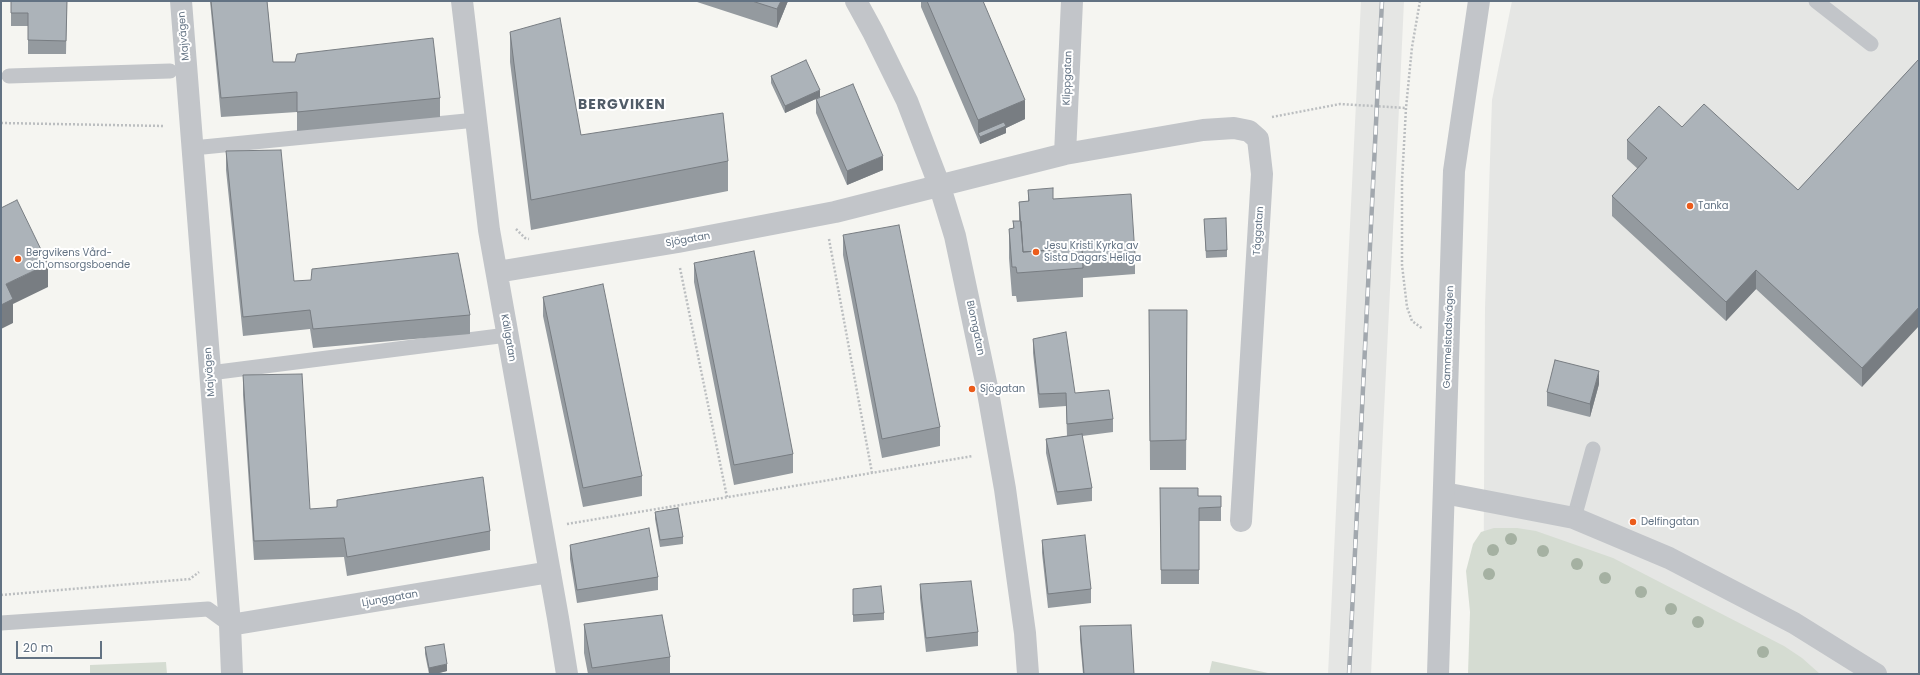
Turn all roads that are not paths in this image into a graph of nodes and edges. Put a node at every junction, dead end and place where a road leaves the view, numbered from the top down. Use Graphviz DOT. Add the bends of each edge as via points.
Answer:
graph roads {
  1 [pos="181,1"];
  2 [pos="462,1"];
  3 [pos="856,1"];
  4 [pos="1072,1"];
  5 [pos="1479,1"];
  6 [pos="1816,1"];
  7 [pos="1871,44"];
  8 [pos="179,71"];
  9 [pos="9,76"];
  10 [pos="476,120"];
  11 [pos="192,138"];
  12 [pos="1065,154"];
  13 [pos="940,187"];
  14 [pos="497,272"];
  15 [pos="507,335"];
  16 [pos="210,373"];
  17 [pos="1594,448"];
  18 [pos="1444,493"];
  19 [pos="1574,518"];
  20 [pos="1241,522"];
  21 [pos="550,572"];
  22 [pos="1,623"];
  23 [pos="230,625"];
  24 [pos="232,674"];
  25 [pos="566,674"];
  26 [pos="1028,674"];
  27 [pos="1438,674"];
  28 [pos="1876,674"];
  1 -- 8 [label="street, Majvägen"];
  2 -- 10 [label="street, Källgatan"];
  3 -- 13 [label="street, Blomgatan" via="907,101"];
  4 -- 12 [label="street, Klippgatan"];
  5 -- 18 [label="street, Gammelstadsvägen" via="1454,171"];
  6 -- 7 [label="lane"];
  8 -- 9 [label="lane"];
  8 -- 11 [label="street, Majvägen"];
  10 -- 11 [label="lane"];
  10 -- 14 [label="street, Källgatan" via="489,230"];
  11 -- 16 [label="street, Majvägen"];
  12 -- 13 [label="street, Sjögatan"];
  12 -- 20 [label="street, Tåggatan" via="1203,130 1249,130 1258,139 1262,174"];
  13 -- 14 [label="street, Sjögatan" via="835,212"];
  13 -- 26 [label="street, Blomgatan" via="955,236 987,386 1006,497 1025,633"];
  14 -- 15 [label="street, Källgatan"];
  15 -- 16 [label="lane"];
  15 -- 21 [label="street, Källgatan"];
  16 -- 23 [label="street, Majvägen"];
  17 -- 19 [label="lane"];
  18 -- 19 [label="street"];
  18 -- 27 [label="street, Gammelstadsvägen"];
  19 -- 28 [label="street" via="1669,558 1794,623"];
  21 -- 23 [label="street, Ljunggatan"];
  21 -- 25 [label="street, Källgatan"];
  22 -- 23 [label="lane" via="208,609"];
  23 -- 24 [label="street, Majvägen"];
}
